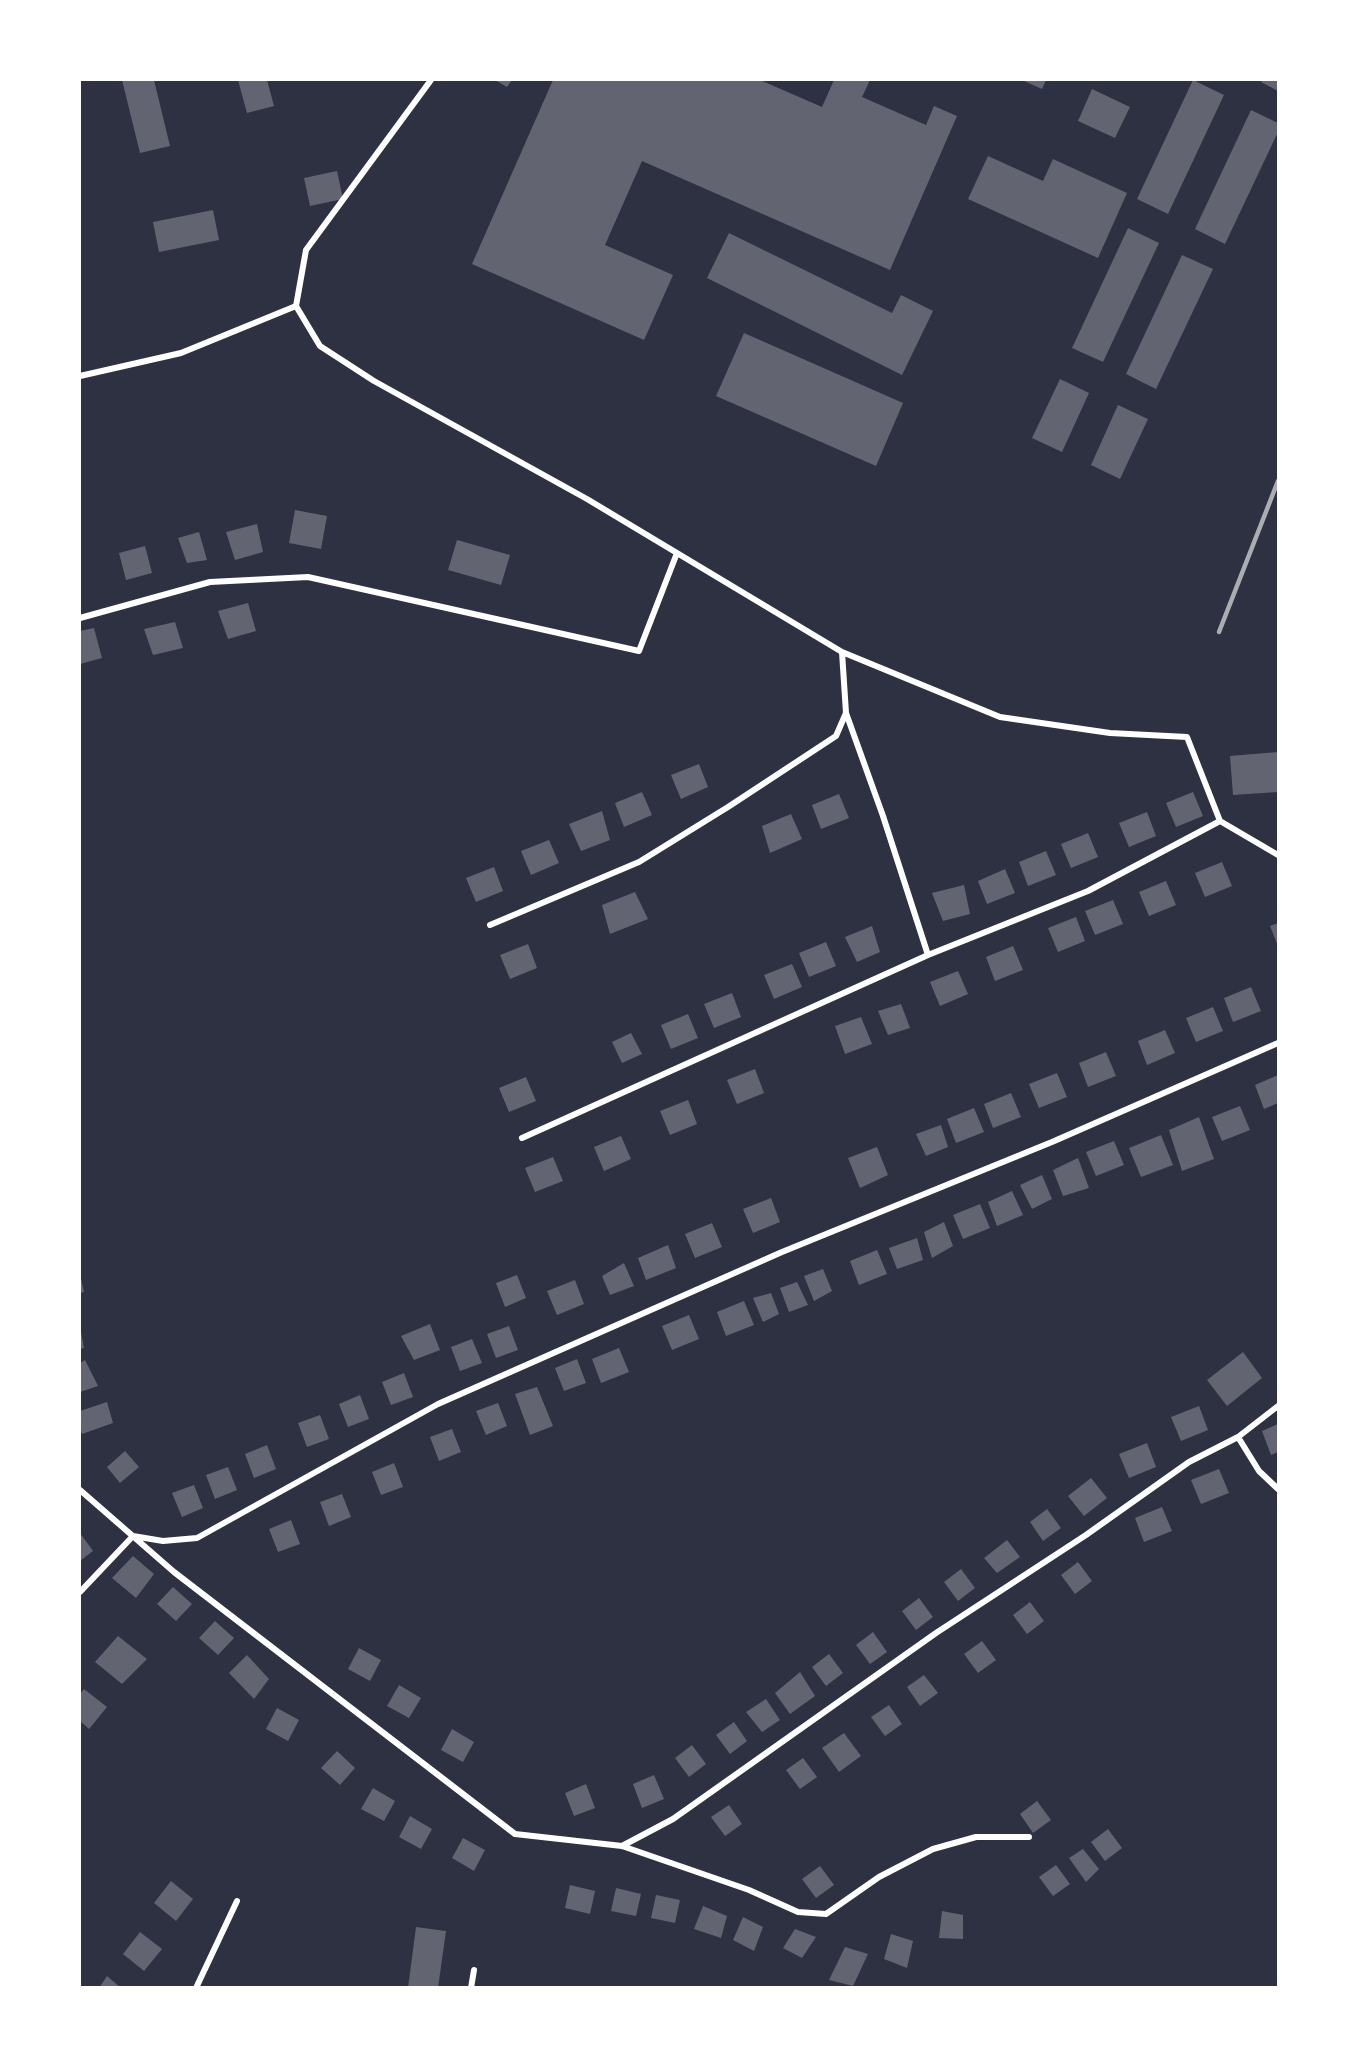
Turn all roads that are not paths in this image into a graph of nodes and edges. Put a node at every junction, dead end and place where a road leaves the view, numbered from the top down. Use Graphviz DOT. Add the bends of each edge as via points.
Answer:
graph roads {
  1 [pos="431,80"];
  2 [pos="297,306"];
  3 [pos="80,376"];
  4 [pos="676,553"];
  5 [pos="80,618"];
  6 [pos="842,652"];
  7 [pos="846,713"];
  8 [pos="1220,821"];
  9 [pos="1278,855"];
  10 [pos="490,925"];
  11 [pos="928,955"];
  12 [pos="1278,1043"];
  13 [pos="522,1138"];
  14 [pos="1278,1406"];
  15 [pos="1238,1437"];
  16 [pos="1278,1489"];
  17 [pos="80,1490"];
  18 [pos="132,1536"];
  19 [pos="80,1592"];
  20 [pos="1029,1837"];
  21 [pos="622,1846"];
  22 [pos="237,1901"];
  23 [pos="474,1970"];
  24 [pos="196,1988"];
  25 [pos="471,1988"];
  1 -- 2 [label="street" via="306,250"];
  2 -- 3 [label="street" via="181,353"];
  2 -- 4 [label="street" via="320,346 374,381"];
  4 -- 5 [label="street" via="639,651 308,577 210,582"];
  4 -- 6 [label="street"];
  6 -- 7 [label="street"];
  6 -- 8 [label="street" via="1000,717 1110,733 1187,737"];
  7 -- 10 [label="street" via="836,736 639,862"];
  7 -- 11 [label="street"];
  8 -- 9 [label="street"];
  8 -- 11 [label="street" via="1088,891"];
  11 -- 13 [label="street"];
  12 -- 18 [label="street" via="1052,1142 782,1252 438,1404 197,1538 163,1541"];
  14 -- 15 [label="street"];
  15 -- 16 [label="street" via="1258,1471"];
  15 -- 21 [label="street" via="1189,1462 936,1633 673,1819"];
  17 -- 18 [label="street"];
  18 -- 19 [label="street"];
  18 -- 21 [label="street" via="515,1834"];
  20 -- 21 [label="street" via="976,1837 933,1848 879,1877 826,1914 798,1911"];
  22 -- 24 [label="street"];
  23 -- 25 [label="street"];
}
